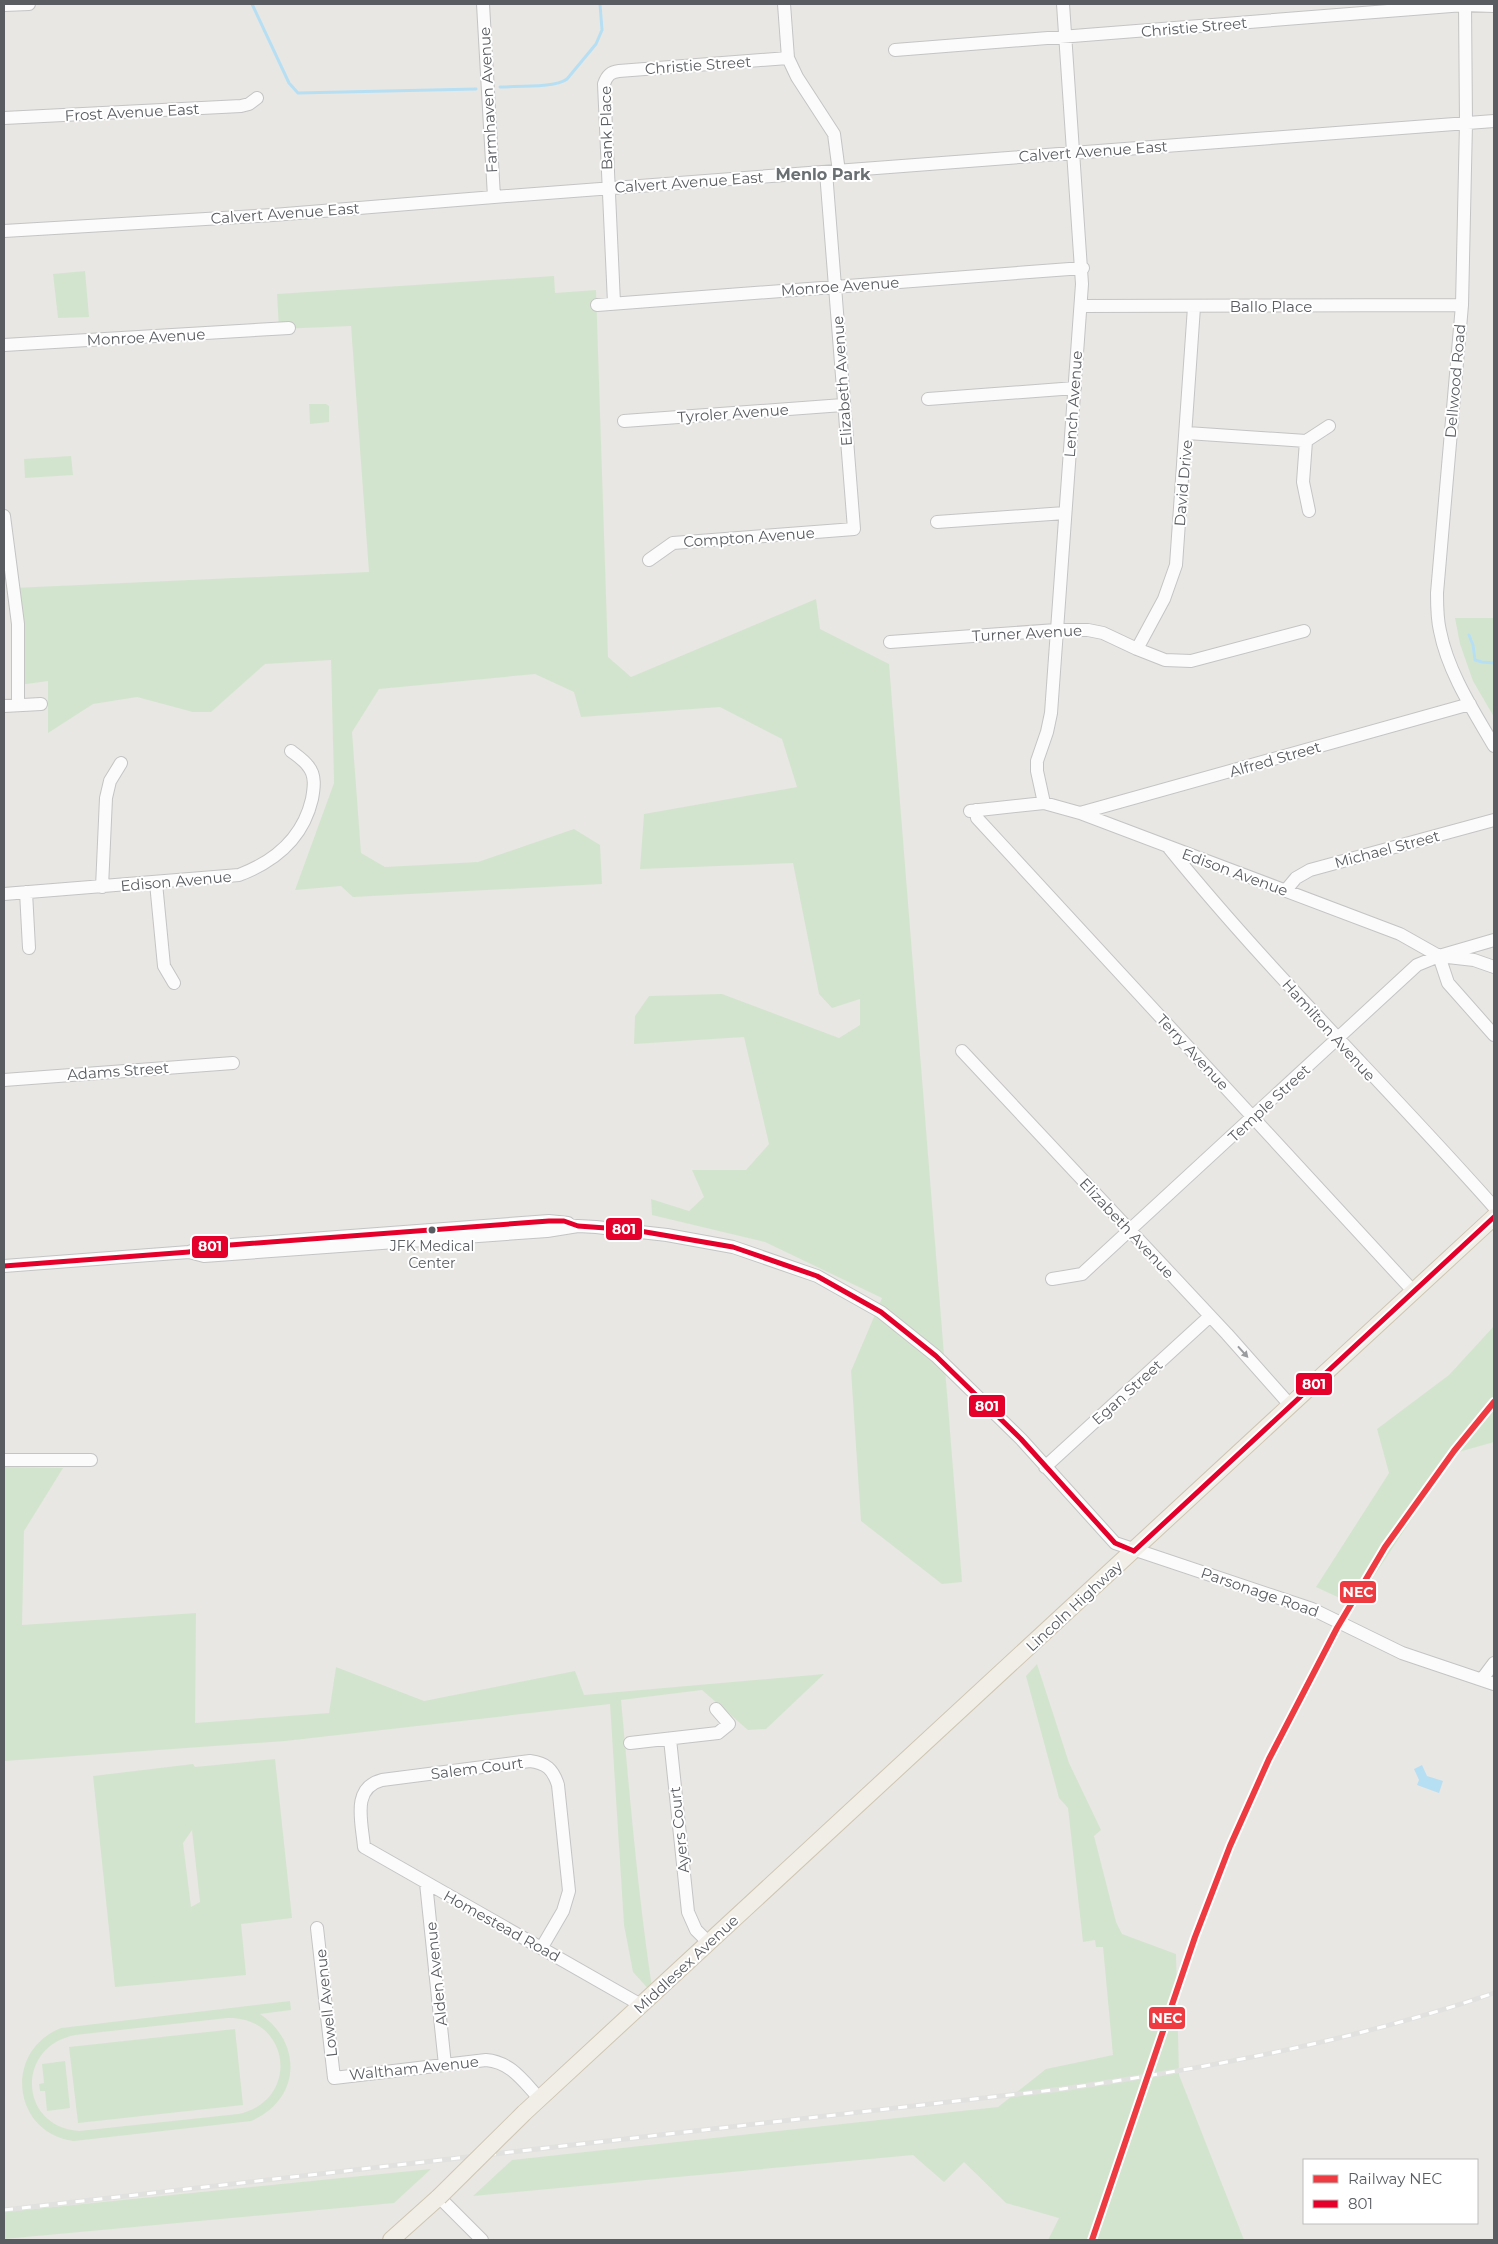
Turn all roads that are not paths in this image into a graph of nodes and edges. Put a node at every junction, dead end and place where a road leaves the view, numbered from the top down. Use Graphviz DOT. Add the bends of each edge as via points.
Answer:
graph roads {
  1 [pos="29,4"];
  2 [pos="483,4"];
  3 [pos="784,4"];
  4 [pos="1063,4"];
  5 [pos="4,5"];
  6 [pos="1464,5"];
  7 [pos="1494,6"];
  8 [pos="1064,38"];
  9 [pos="894,50"];
  10 [pos="788,58"];
  11 [pos="609,74"];
  12 [pos="257,98"];
  13 [pos="4,118"];
  14 [pos="1494,121"];
  15 [pos="1466,123"];
  16 [pos="1074,152"];
  17 [pos="833,172"];
  18 [pos="607,188"];
  19 [pos="494,197"];
  20 [pos="4,231"];
  21 [pos="1082,268"];
  22 [pos="835,286"];
  23 [pos="614,303"];
  24 [pos="597,304"];
  25 [pos="1462,305"];
  26 [pos="1081,306"];
  27 [pos="1194,307"];
  28 [pos="289,328"];
  29 [pos="4,345"];
  30 [pos="1075,388"];
  31 [pos="928,399"];
  32 [pos="843,405"];
  33 [pos="624,421"];
  34 [pos="1329,426"];
  35 [pos="1187,432"];
  36 [pos="1306,441"];
  37 [pos="1309,512"];
  38 [pos="1065,513"];
  39 [pos="4,516"];
  40 [pos="937,522"];
  41 [pos="854,529"];
  42 [pos="649,560"];
  43 [pos="1056,630"];
  44 [pos="1304,631"];
  45 [pos="890,642"];
  46 [pos="1137,649"];
  47 [pos="40,704"];
  48 [pos="1470,704"];
  49 [pos="18,705"];
  50 [pos="4,706"];
  51 [pos="1494,746"];
  52 [pos="291,751"];
  53 [pos="121,763"];
  54 [pos="1044,803"];
  55 [pos="973,811"];
  56 [pos="1080,813"];
  57 [pos="1494,820"];
  58 [pos="1168,848"];
  59 [pos="156,883"];
  60 [pos="102,887"];
  61 [pos="1286,890"];
  62 [pos="26,892"];
  63 [pos="4,894"];
  64 [pos="1494,940"];
  65 [pos="29,948"];
  66 [pos="1439,956"];
  67 [pos="1494,968"];
  68 [pos="174,983"];
  69 [pos="1494,1035"];
  70 [pos="1337,1040"];
  71 [pos="962,1051"];
  72 [pos="232,1063"];
  73 [pos="4,1080"];
  74 [pos="1253,1118"];
  75 [pos="1494,1207"];
  76 [pos="1494,1217"];
  77 [pos="1130,1230"];
  78 [pos="4,1266"];
  79 [pos="1052,1279"];
  80 [pos="1414,1292"];
  81 [pos="1209,1317"];
  82 [pos="1290,1405"];
  83 [pos="4,1460"];
  84 [pos="91,1460"];
  85 [pos="1045,1467"];
  86 [pos="1134,1550"];
  87 [pos="1494,1663"];
  88 [pos="1482,1679"];
  89 [pos="1494,1684"];
  90 [pos="983,1689"];
  91 [pos="716,1709"];
  92 [pos="670,1739"];
  93 [pos="630,1743"];
  94 [pos="364,1846"];
  95 [pos="426,1883"];
  96 [pos="317,1928"];
  97 [pos="712,1940"];
  98 [pos="542,1948"];
  99 [pos="641,2005"];
  100 [pos="445,2065"];
  101 [pos="334,2078"];
  102 [pos="540,2099"];
  103 [pos="439,2197"];
  104 [pos="391,2240"];
  105 [pos="482,2240"];
  1 -- 5 [label="street"];
  2 -- 19 [label="street, Farmhaven Avenue"];
  3 -- 10 [label="street, Elizabeth Avenue"];
  4 -- 8 [label="street, Lench Avenue"];
  6 -- 7 [label="street, Christie Street"];
  6 -- 8 [label="street, Christie Street"];
  6 -- 15 [label="street, Dellwood Road"];
  8 -- 9 [label="street, Christie Street"];
  8 -- 16 [label="street, Lench Avenue"];
  10 -- 11 [label="street, Christie Street"];
  10 -- 17 [label="street, Elizabeth Avenue" via="834,134"];
  11 -- 18 [label="street, Bank Place" via="604,84"];
  12 -- 13 [label="street, Frost Avenue East" via="241,106"];
  14 -- 15 [label="street, Calvert Avenue East"];
  15 -- 16 [label="street, Calvert Avenue East"];
  15 -- 25 [label="street, Dellwood Road"];
  16 -- 17 [label="street, Calvert Avenue East"];
  16 -- 21 [label="street, Lench Avenue"];
  17 -- 18 [label="street, Calvert Avenue East"];
  17 -- 22 [label="street, Elizabeth Avenue"];
  18 -- 19 [label="street, Calvert Avenue East"];
  18 -- 23 [label="street, Bank Place"];
  19 -- 20 [label="street, Calvert Avenue East" via="273,215"];
  21 -- 22 [label="street, Monroe Avenue"];
  21 -- 26 [label="street, Lench Avenue"];
  22 -- 23 [label="street, Monroe Avenue"];
  22 -- 32 [label="street, Elizabeth Avenue"];
  23 -- 24 [label="street, Monroe Avenue"];
  25 -- 27 [label="street, Ballo Place"];
  25 -- 48 [label="street, Dellwood Road" via="1437,593 1444,645"];
  26 -- 27 [label="street, Ballo Place"];
  26 -- 30 [label="street, Lench Avenue"];
  27 -- 35 [label="street, David Drive"];
  28 -- 29 [label="street, Monroe Avenue"];
  30 -- 31 [label="street"];
  30 -- 38 [label="street, Lench Avenue"];
  32 -- 33 [label="street, Tyroler Avenue"];
  32 -- 41 [label="street, Elizabeth Avenue"];
  34 -- 36 [label="street"];
  35 -- 36 [label="street"];
  35 -- 46 [label="street, David Drive" via="1176,565 1164,599"];
  36 -- 37 [label="street" via="1304,482"];
  38 -- 40 [label="street"];
  38 -- 43 [label="street, Lench Avenue"];
  39 -- 49 [label="street" via="18,624"];
  41 -- 42 [label="street, Compton Avenue" via="673,543"];
  43 -- 45 [label="street, Turner Avenue"];
  43 -- 46 [label="street, Turner Avenue" via="1103,633"];
  43 -- 54 [label="street, Lench Avenue" via="1051,713 1037,761"];
  44 -- 46 [label="street, Turner Avenue" via="1191,661 1165,660"];
  47 -- 49 [label="street"];
  48 -- 51 [label="street, Dellwood Road"];
  48 -- 56 [label="street, Alfred Street"];
  49 -- 50 [label="street"];
  52 -- 59 [label="street, Edison Avenue" via="308,765 313,775 314,790 305,820 282,852 257,869 239,875"];
  53 -- 60 [label="street" via="110,781 106,798"];
  54 -- 55 [label="street, Edison Avenue"];
  54 -- 56 [label="street, Edison Avenue"];
  55 -- 74 [label="street, Terry Avenue"];
  56 -- 58 [label="street, Edison Avenue"];
  57 -- 61 [label="street, Michael Street" via="1310,870 1296,878"];
  58 -- 61 [label="street, Edison Avenue"];
  58 -- 70 [label="street, Hamilton Avenue"];
  59 -- 60 [label="street, Edison Avenue"];
  59 -- 68 [label="street" via="164,966"];
  60 -- 62 [label="street, Edison Avenue"];
  61 -- 66 [label="street, Edison Avenue" via="1400,934"];
  62 -- 63 [label="street, Edison Avenue"];
  62 -- 65 [label="street"];
  64 -- 66 [label="street, Temple Street"];
  66 -- 67 [label="street, Edison Avenue" via="1474,960"];
  66 -- 69 [label="street" via="1448,983"];
  66 -- 70 [label="street, Temple Street" via="1417,965"];
  70 -- 74 [label="street, Temple Street"];
  70 -- 75 [label="street, Hamilton Avenue"];
  71 -- 77 [label="street, Elizabeth Avenue"];
  72 -- 73 [label="street, Adams Street"];
  74 -- 77 [label="street, Temple Street"];
  74 -- 80 [label="street, Terry Avenue"];
  76 -- 80 [label="main road, Lincoln Highway"];
  77 -- 79 [label="street, Temple Street" via="1082,1274"];
  77 -- 81 [label="street, Elizabeth Avenue"];
  78 -- 85 [label="street, Parsonage Road" via="549,1221 634,1230 733,1246 817,1276 881,1312 913,1336 986,1404"];
  80 -- 82 [label="main road, Lincoln Highway"];
  81 -- 82 [label="street, Elizabeth Avenue, one-way"];
  81 -- 85 [label="street, Egan Street"];
  82 -- 86 [label="main road, Lincoln Highway"];
  83 -- 84 [label="street"];
  85 -- 86 [label="street, Parsonage Road" via="1115,1543"];
  86 -- 88 [label="street, Parsonage Road" via="1312,1609 1402,1653"];
  86 -- 90 [label="main road, Lincoln Highway"];
  87 -- 88 [label="street"];
  88 -- 89 [label="street, Parsonage Road"];
  90 -- 97 [label="main road, Middlesex Avenue"];
  91 -- 92 [label="street" via="729,1724 718,1733"];
  92 -- 93 [label="street"];
  92 -- 97 [label="street, Ayers Court" via="688,1912 696,1930"];
  94 -- 95 [label="street, Homestead Road"];
  94 -- 98 [label="street, Salem Court" via="360,1803 362,1794 372,1782 530,1761 548,1766 558,1785 569,1891 563,1911"];
  95 -- 98 [label="street, Homestead Road"];
  95 -- 100 [label="street, Alden Avenue"];
  96 -- 101 [label="street, Lowell Avenue"];
  97 -- 99 [label="main road, Middlesex Avenue"];
  98 -- 99 [label="street, Homestead Road"];
  99 -- 102 [label="main road, Middlesex Avenue"];
  100 -- 101 [label="street, Waltham Avenue"];
  100 -- 102 [label="street, Waltham Avenue" via="496,2061 513,2070"];
  102 -- 103 [label="main road, Middlesex Avenue, bridge"];
  103 -- 104 [label="main road, Middlesex Avenue"];
  103 -- 105 [label="street"];
}
